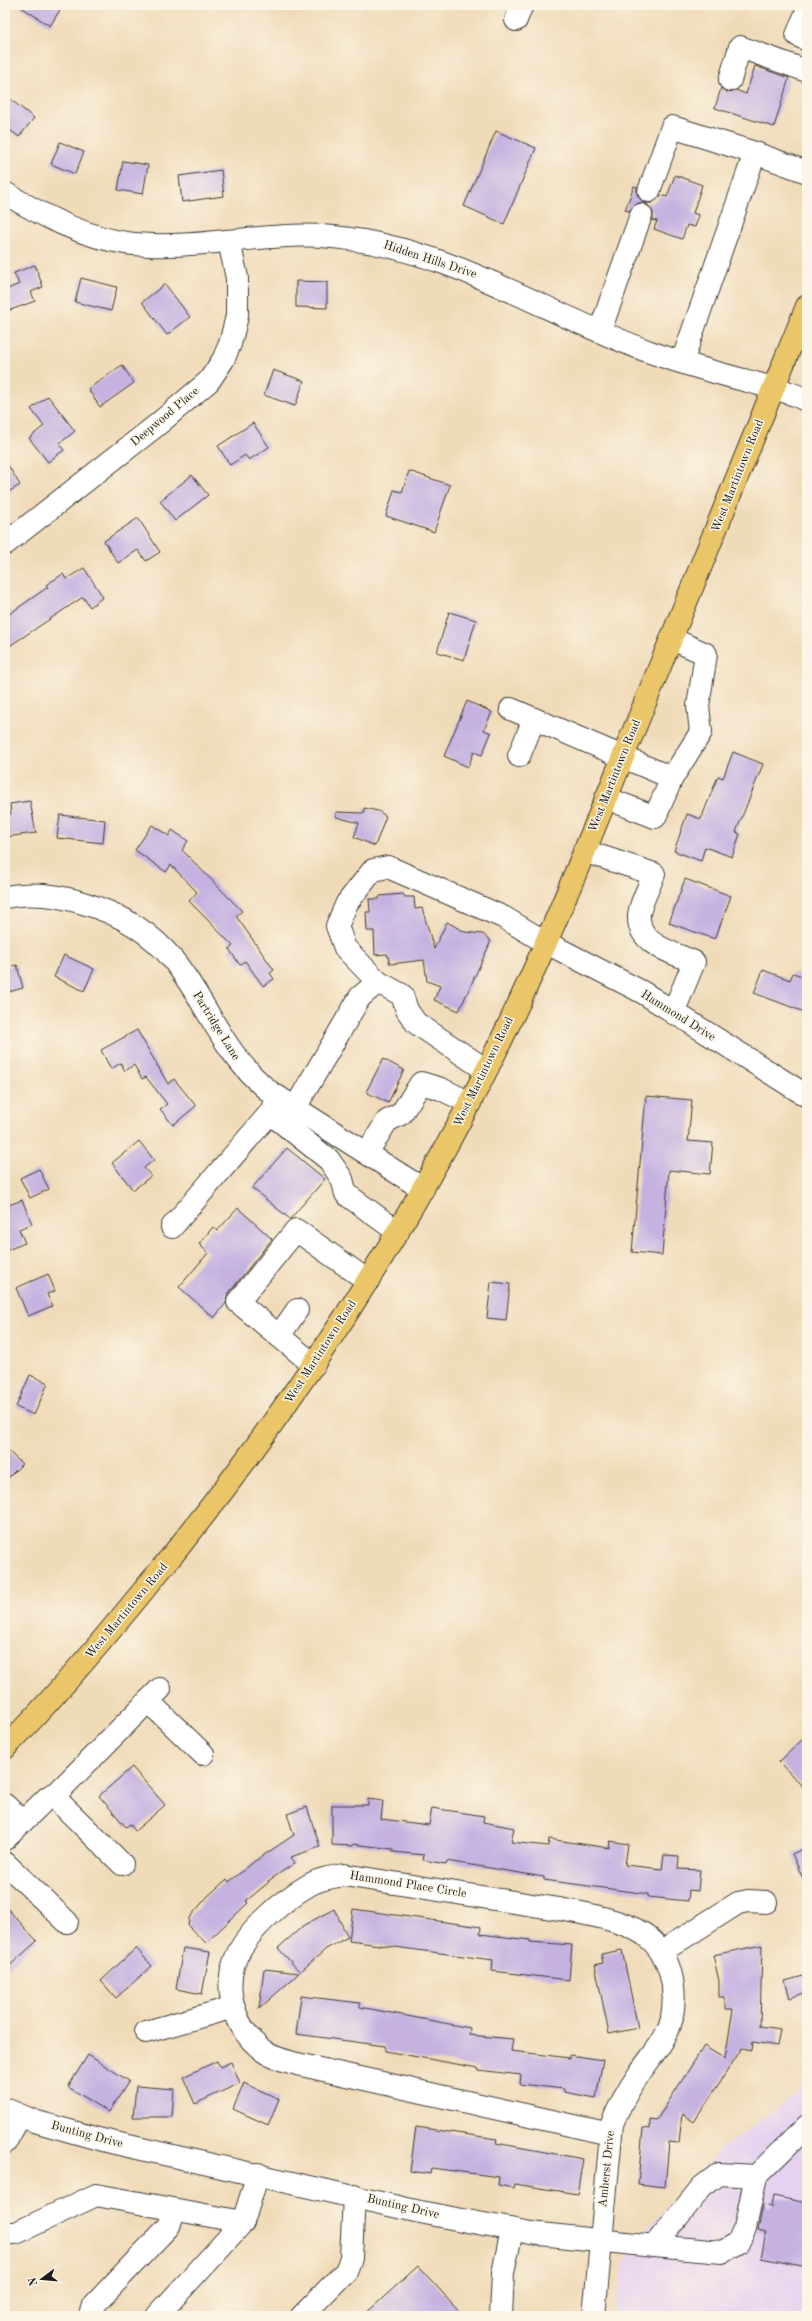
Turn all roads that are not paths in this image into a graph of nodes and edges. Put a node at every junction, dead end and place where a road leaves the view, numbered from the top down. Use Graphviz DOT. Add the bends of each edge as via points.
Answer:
graph roads {
  1 [pos="807,13"];
  2 [pos="807,40"];
  3 [pos="807,71"];
  4 [pos="730,80"];
  5 [pos="755,153"];
  6 [pos="807,172"];
  7 [pos="649,191"];
  8 [pos="5,193"];
  9 [pos="641,215"];
  10 [pos="229,241"];
  11 [pos="807,306"];
  12 [pos="600,331"];
  13 [pos="682,362"];
  14 [pos="774,389"];
  15 [pos="807,401"];
  16 [pos="5,544"];
  17 [pos="672,638"];
  18 [pos="511,708"];
  19 [pos="534,719"];
  20 [pos="519,756"];
  21 [pos="624,757"];
  22 [pos="672,778"];
  23 [pos="606,798"];
  24 [pos="584,851"];
  25 [pos="5,897"];
  26 [pos="545,942"];
  27 [pos="378,982"];
  28 [pos="673,1013"];
  29 [pos="486,1070"];
  30 [pos="807,1096"];
  31 [pos="470,1103"];
  32 [pos="281,1106"];
  33 [pos="367,1153"];
  34 [pos="423,1189"];
  35 [pos="172,1227"];
  36 [pos="398,1232"];
  37 [pos="368,1281"];
  38 [pos="297,1310"];
  39 [pos="279,1336"];
  40 [pos="314,1365"];
  41 [pos="5,1748"];
  42 [pos="203,1754"];
  43 [pos="52,1795"];
  44 [pos="5,1805"];
  45 [pos="22,1821"];
  46 [pos="5,1839"];
  47 [pos="5,1863"];
  48 [pos="122,1864"];
  49 [pos="766,1902"];
  50 [pos="67,1922"];
  51 [pos="661,1952"];
  52 [pos="674,1989"];
  53 [pos="234,2008"];
  54 [pos="146,2032"];
  55 [pos="13,2112"];
  56 [pos="807,2126"];
  57 [pos="610,2134"];
  58 [pos="5,2143"];
  59 [pos="258,2174"];
  60 [pos="756,2176"];
  61 [pos="354,2196"];
  62 [pos="175,2210"];
  63 [pos="243,2222"];
  64 [pos="512,2230"];
  65 [pos="5,2233"];
  66 [pos="600,2242"];
  67 [pos="654,2246"];
  68 [pos="94,2316"];
  69 [pos="157,2316"];
  70 [pos="302,2316"];
  71 [pos="501,2316"];
  72 [pos="594,2316"];
  1 -- 2 [label="street" via="797,35"];
  3 -- 4 [label="street" via="740,47"];
  5 -- 6 [label="street"];
  5 -- 7 [label="street" via="672,127"];
  5 -- 13 [label="street"];
  8 -- 10 [label="street, Hidden Hills Drive" via="48,216 102,238 147,245"];
  9 -- 12 [label="street"];
  10 -- 12 [label="street, Hidden Hills Drive" via="261,236 332,236 404,249 471,272"];
  10 -- 16 [label="street, Deepwood Place" via="237,278 237,316 230,344 223,360 209,380 133,444"];
  11 -- 14 [label="main road, West Martintown Road"];
  12 -- 13 [label="street, Hidden Hills Drive"];
  13 -- 14 [label="street, Hidden Hills Drive"];
  14 -- 15 [label="street, Hidden Hills Drive"];
  14 -- 17 [label="main road, West Martintown Road"];
  17 -- 21 [label="main road, West Martintown Road"];
  17 -- 22 [label="street" via="706,654 698,706 701,732"];
  18 -- 19 [label="street"];
  19 -- 20 [label="street"];
  19 -- 21 [label="street"];
  21 -- 22 [label="street"];
  21 -- 23 [label="main road, West Martintown Road"];
  22 -- 23 [label="street" via="655,817"];
  23 -- 24 [label="main road, West Martintown Road"];
  24 -- 26 [label="main road, West Martintown Road"];
  24 -- 28 [label="street" via="654,874 638,918 641,929 651,943 694,962"];
  25 -- 32 [label="street, Partridge Lane" via="30,895 74,900 116,914 144,932 177,966 231,1053"];
  26 -- 27 [label="street, Hammond Drive" via="504,918 388,867 373,870 347,903 337,926 345,948"];
  26 -- 28 [label="street, Hammond Drive" via="642,992"];
  26 -- 29 [label="main road, West Martintown Road"];
  27 -- 29 [label="street, Hammond Drive" via="402,995 407,1010 416,1023"];
  27 -- 32 [label="street" via="360,997"];
  28 -- 30 [label="street, Hammond Drive"];
  29 -- 31 [label="main road, West Martintown Road"];
  31 -- 33 [label="street" via="442,1089 421,1083 401,1114 387,1121"];
  31 -- 34 [label="main road, West Martintown Road"];
  32 -- 33 [label="street, Partridge Lane"];
  32 -- 35 [label="street"];
  32 -- 36 [label="street" via="329,1160 342,1179 346,1194"];
  33 -- 34 [label="street, Partridge Lane"];
  34 -- 36 [label="main road, West Martintown Road"];
  36 -- 37 [label="main road, West Martintown Road"];
  37 -- 39 [label="street" via="296,1230 238,1302"];
  37 -- 40 [label="main road, West Martintown Road"];
  38 -- 39 [label="street"];
  39 -- 40 [label="street"];
  40 -- 41 [label="main road, West Martintown Road" via="260,1443 167,1563 94,1651"];
  42 -- 43 [label="street" via="154,1695 57,1793"];
  43 -- 45 [label="street"];
  43 -- 48 [label="street"];
  44 -- 45 [label="street"];
  45 -- 46 [label="street"];
  47 -- 50 [label="street"];
  49 -- 51 [label="street" via="738,1903"];
  51 -- 52 [label="street, Hammond Place Circle" via="670,1970"];
  51 -- 53 [label="street, Hammond Place Circle" via="646,1936 622,1923 561,1910 344,1875 328,1877 309,1884 276,1909 247,1940 231,1976 230,1989"];
  52 -- 57 [label="street, Amherst Drive" via="671,2019 666,2033 621,2104"];
  53 -- 54 [label="street"];
  53 -- 57 [label="street, Hammond Place Circle" via="248,2037 269,2054 280,2059"];
  55 -- 58 [label="street"];
  55 -- 59 [label="street, Bunting Drive" via="102,2140"];
  56 -- 60 [label="street"];
  57 -- 66 [label="street, Amherst Drive"];
  59 -- 61 [label="street, Bunting Drive"];
  59 -- 63 [label="street"];
  60 -- 67 [label="street" via="719,2174 702,2187"];
  60 -- 67 [label="street, Bunting Drive" via="745,2228 738,2243 722,2252"];
  61 -- 64 [label="street, Bunting Drive"];
  61 -- 70 [label="street" via="351,2258 346,2271"];
  62 -- 63 [label="street"];
  62 -- 65 [label="street" via="96,2195 16,2233"];
  62 -- 68 [label="street" via="169,2226 94,2305"];
  63 -- 69 [label="street"];
  64 -- 66 [label="street, Bunting Drive"];
  64 -- 71 [label="street" via="503,2273"];
  66 -- 67 [label="street, Bunting Drive"];
  66 -- 72 [label="street, Amherst Drive"];
}
